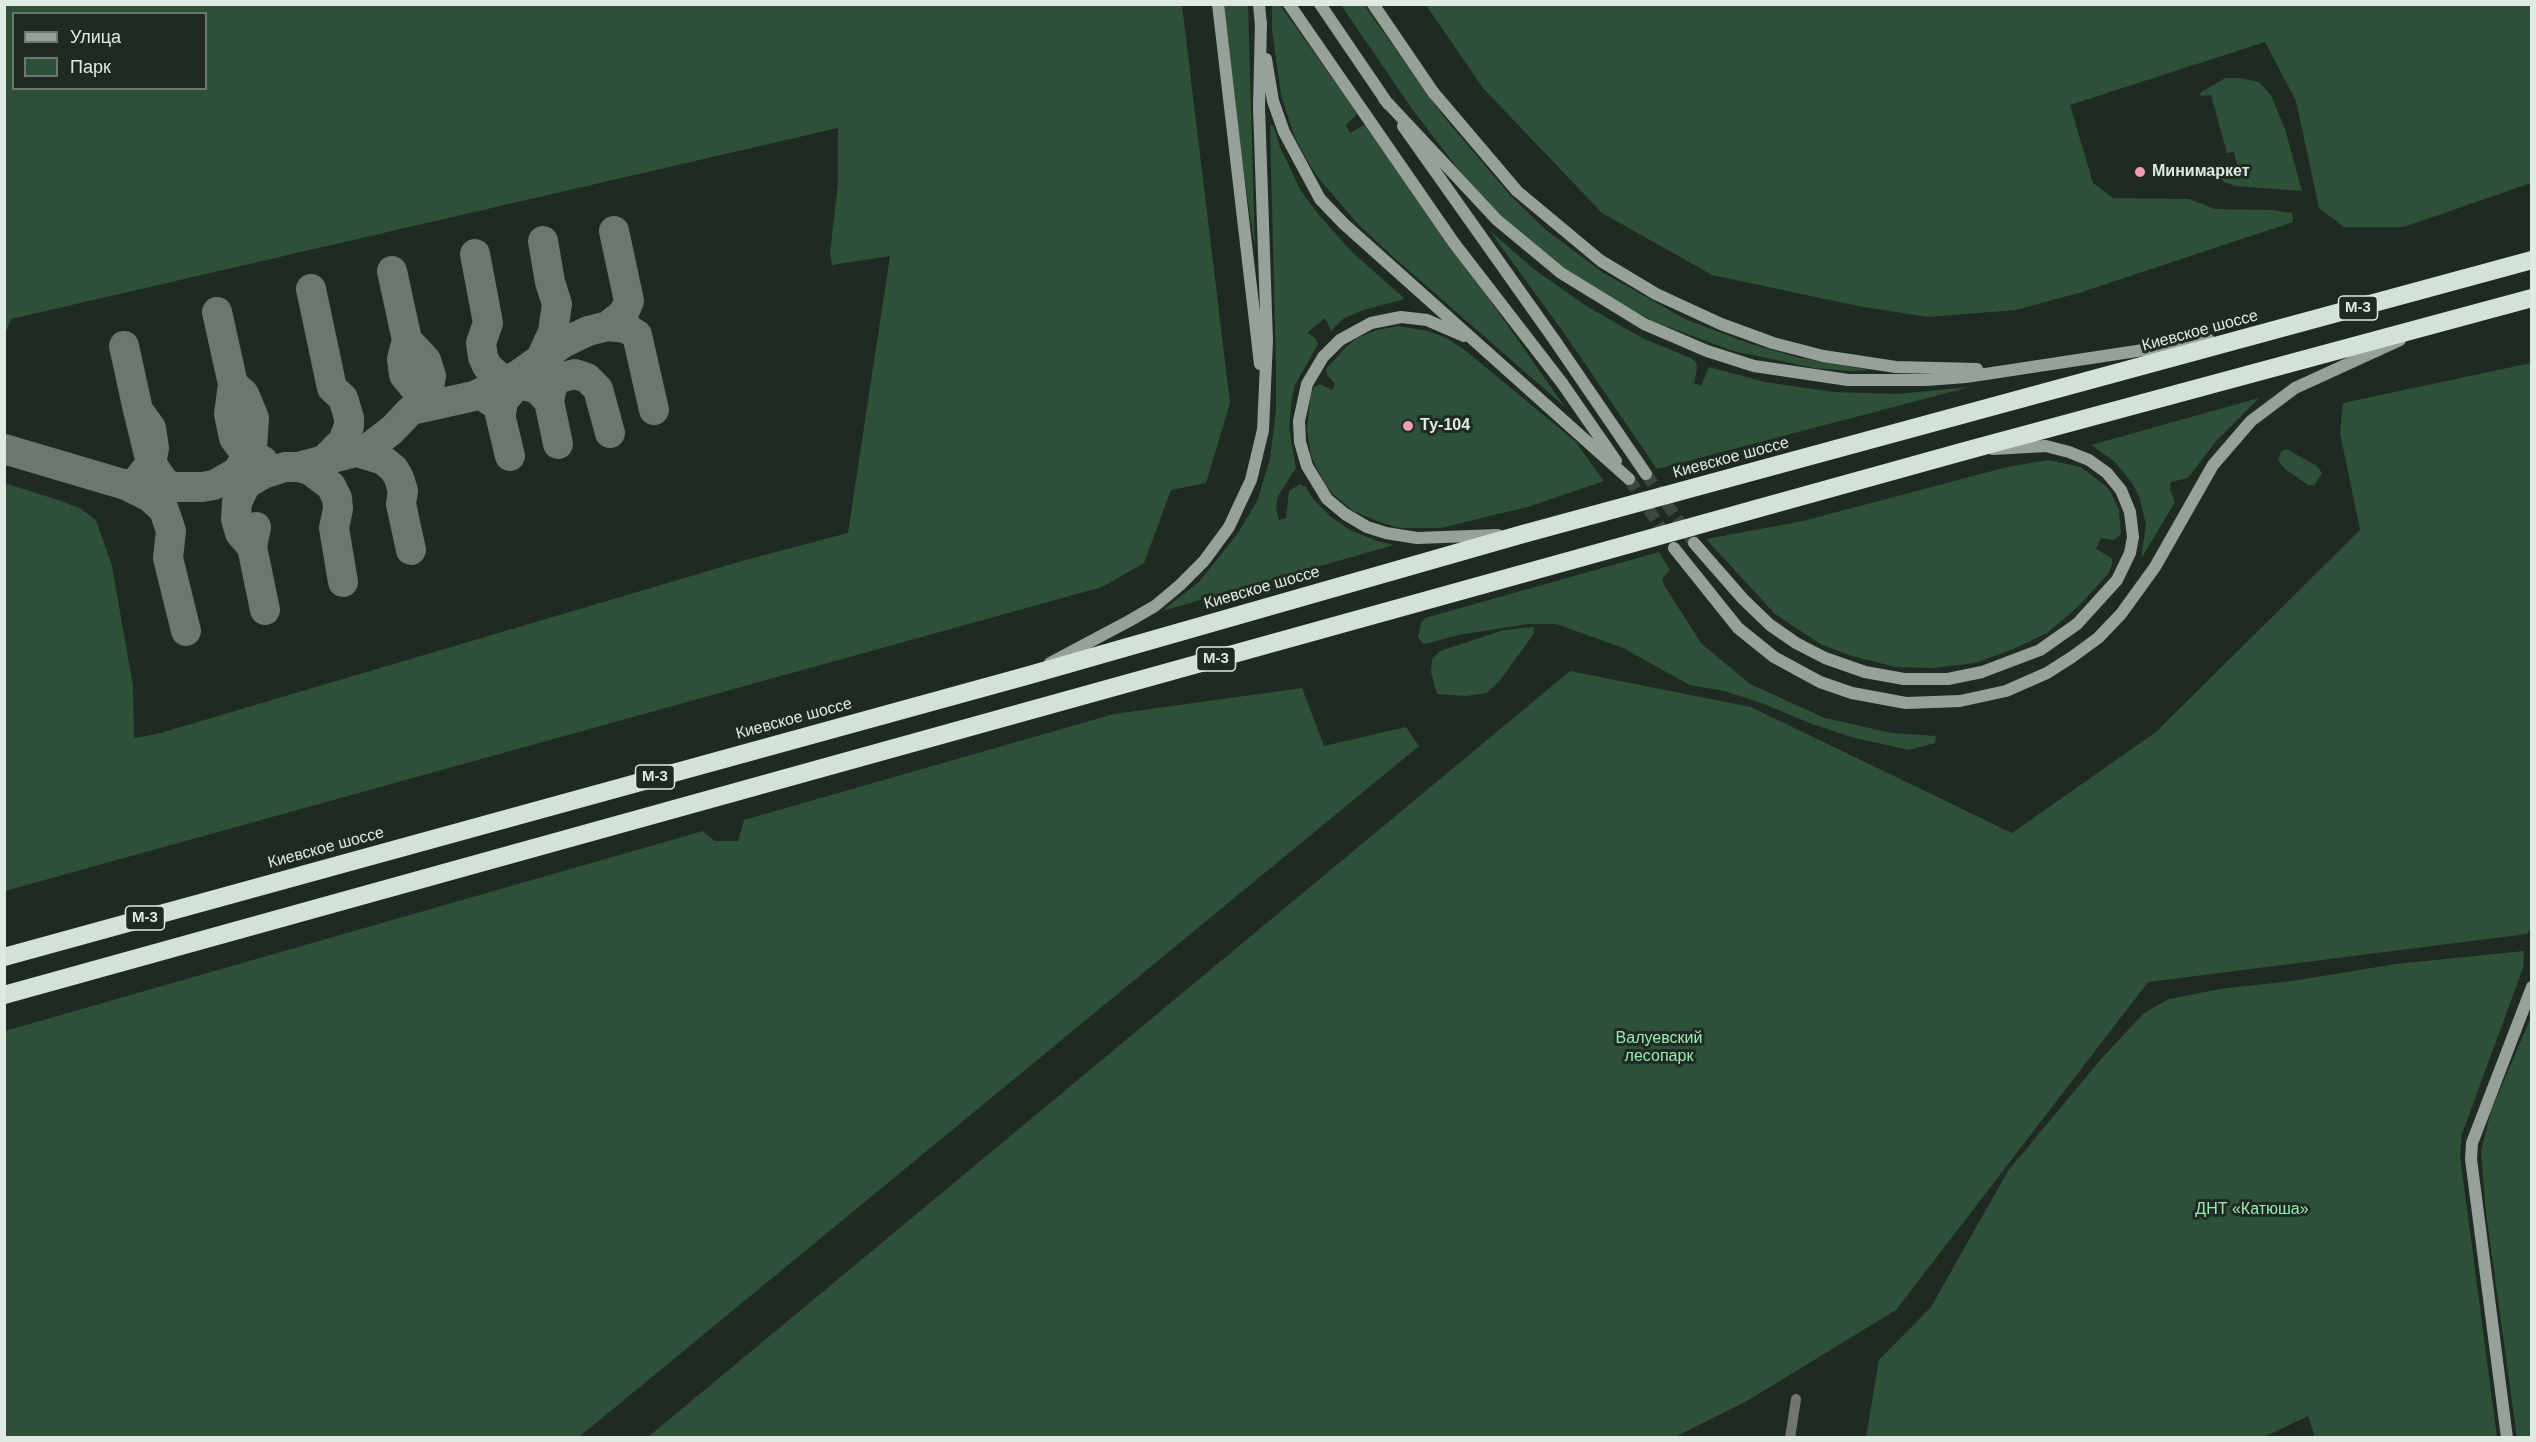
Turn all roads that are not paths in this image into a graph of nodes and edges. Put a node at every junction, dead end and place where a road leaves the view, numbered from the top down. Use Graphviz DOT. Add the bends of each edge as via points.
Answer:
graph roads {
  1 [pos="1218,4"];
  2 [pos="1259,4"];
  3 [pos="1290,4"];
  4 [pos="1320,4"];
  5 [pos="1328,4"];
  6 [pos="1373,4"];
  7 [pos="1261,22"];
  8 [pos="1343,37"];
  9 [pos="1384,99"];
  10 [pos="2532,260"];
  11 [pos="2532,298"];
  12 [pos="2429,327"];
  13 [pos="2279,330"];
  14 [pos="1475,341"];
  15 [pos="2023,368"];
  16 [pos="1265,407"];
  17 [pos="1965,451"];
  18 [pos="1646,474"];
  19 [pos="1523,534"];
  20 [pos="1694,543"];
  21 [pos="1674,548"];
  22 [pos="1026,676"];
  23 [pos="4,957"];
  24 [pos="2532,987"];
  25 [pos="4,995"];
  26 [pos="1796,1399"];
  27 [pos="1790,1437"];
  28 [pos="2507,1437"];
  1 -- 16 [label="main road"];
  2 -- 7 [label="main road"];
  3 -- 14 [label="main road" via="1454,243 1562,383 1629,479"];
  4 -- 8 [label="main road"];
  5 -- 8 [label="main road"];
  6 -- 15 [label="main road" via="1433,92 1517,191 1601,261 1656,294 1757,338 1823,356 1919,369"];
  7 -- 14 [label="main road" via="1277,112 1302,170 1320,199"];
  7 -- 16 [label="main road"];
  8 -- 9 [label="main road"];
  9 -- 15 [label="main road" via="1497,220 1535,253 1618,310 1685,342 1754,366 1848,380 1926,380"];
  9 -- 18 [label="main road"];
  10 -- 13 [label="highway, Киевское шоссе / М-3"];
  11 -- 12 [label="highway, М-3"];
  12 -- 17 [label="highway, М-3"];
  12 -- 21 [label="main road" via="2301,385 2251,421 2214,465 2155,567 2111,625 2086,648 2047,673 2006,691 1960,701 1914,703 1870,697 1820,682 1774,657 1738,628"];
  13 -- 15 [label="main road"];
  13 -- 19 [label="highway, Киевское шоссе / М-3"];
  14 -- 19 [label="main road" via="1437,323 1407,317 1380,320 1346,336 1323,357 1307,384 1299,421 1302,451 1327,500 1367,527 1417,538"];
  16 -- 22 [label="main road" via="1259,450 1247,492 1229,527 1198,567 1155,606"];
  17 -- 20 [label="main road" via="2046,447 2069,452 2107,473 2121,490 2130,512 2130,553 2117,580 2064,634 2011,663 1969,676 1917,680 1872,673 1825,658 1770,625"];
  17 -- 25 [label="highway, М-3"];
  19 -- 22 [label="highway, Киевское шоссе / М-3"];
  22 -- 23 [label="highway, Киевское шоссе / М-3"];
  24 -- 28 [label="main road" via="2479,1118 2471,1158"];
  26 -- 27 [label="street"];
}
